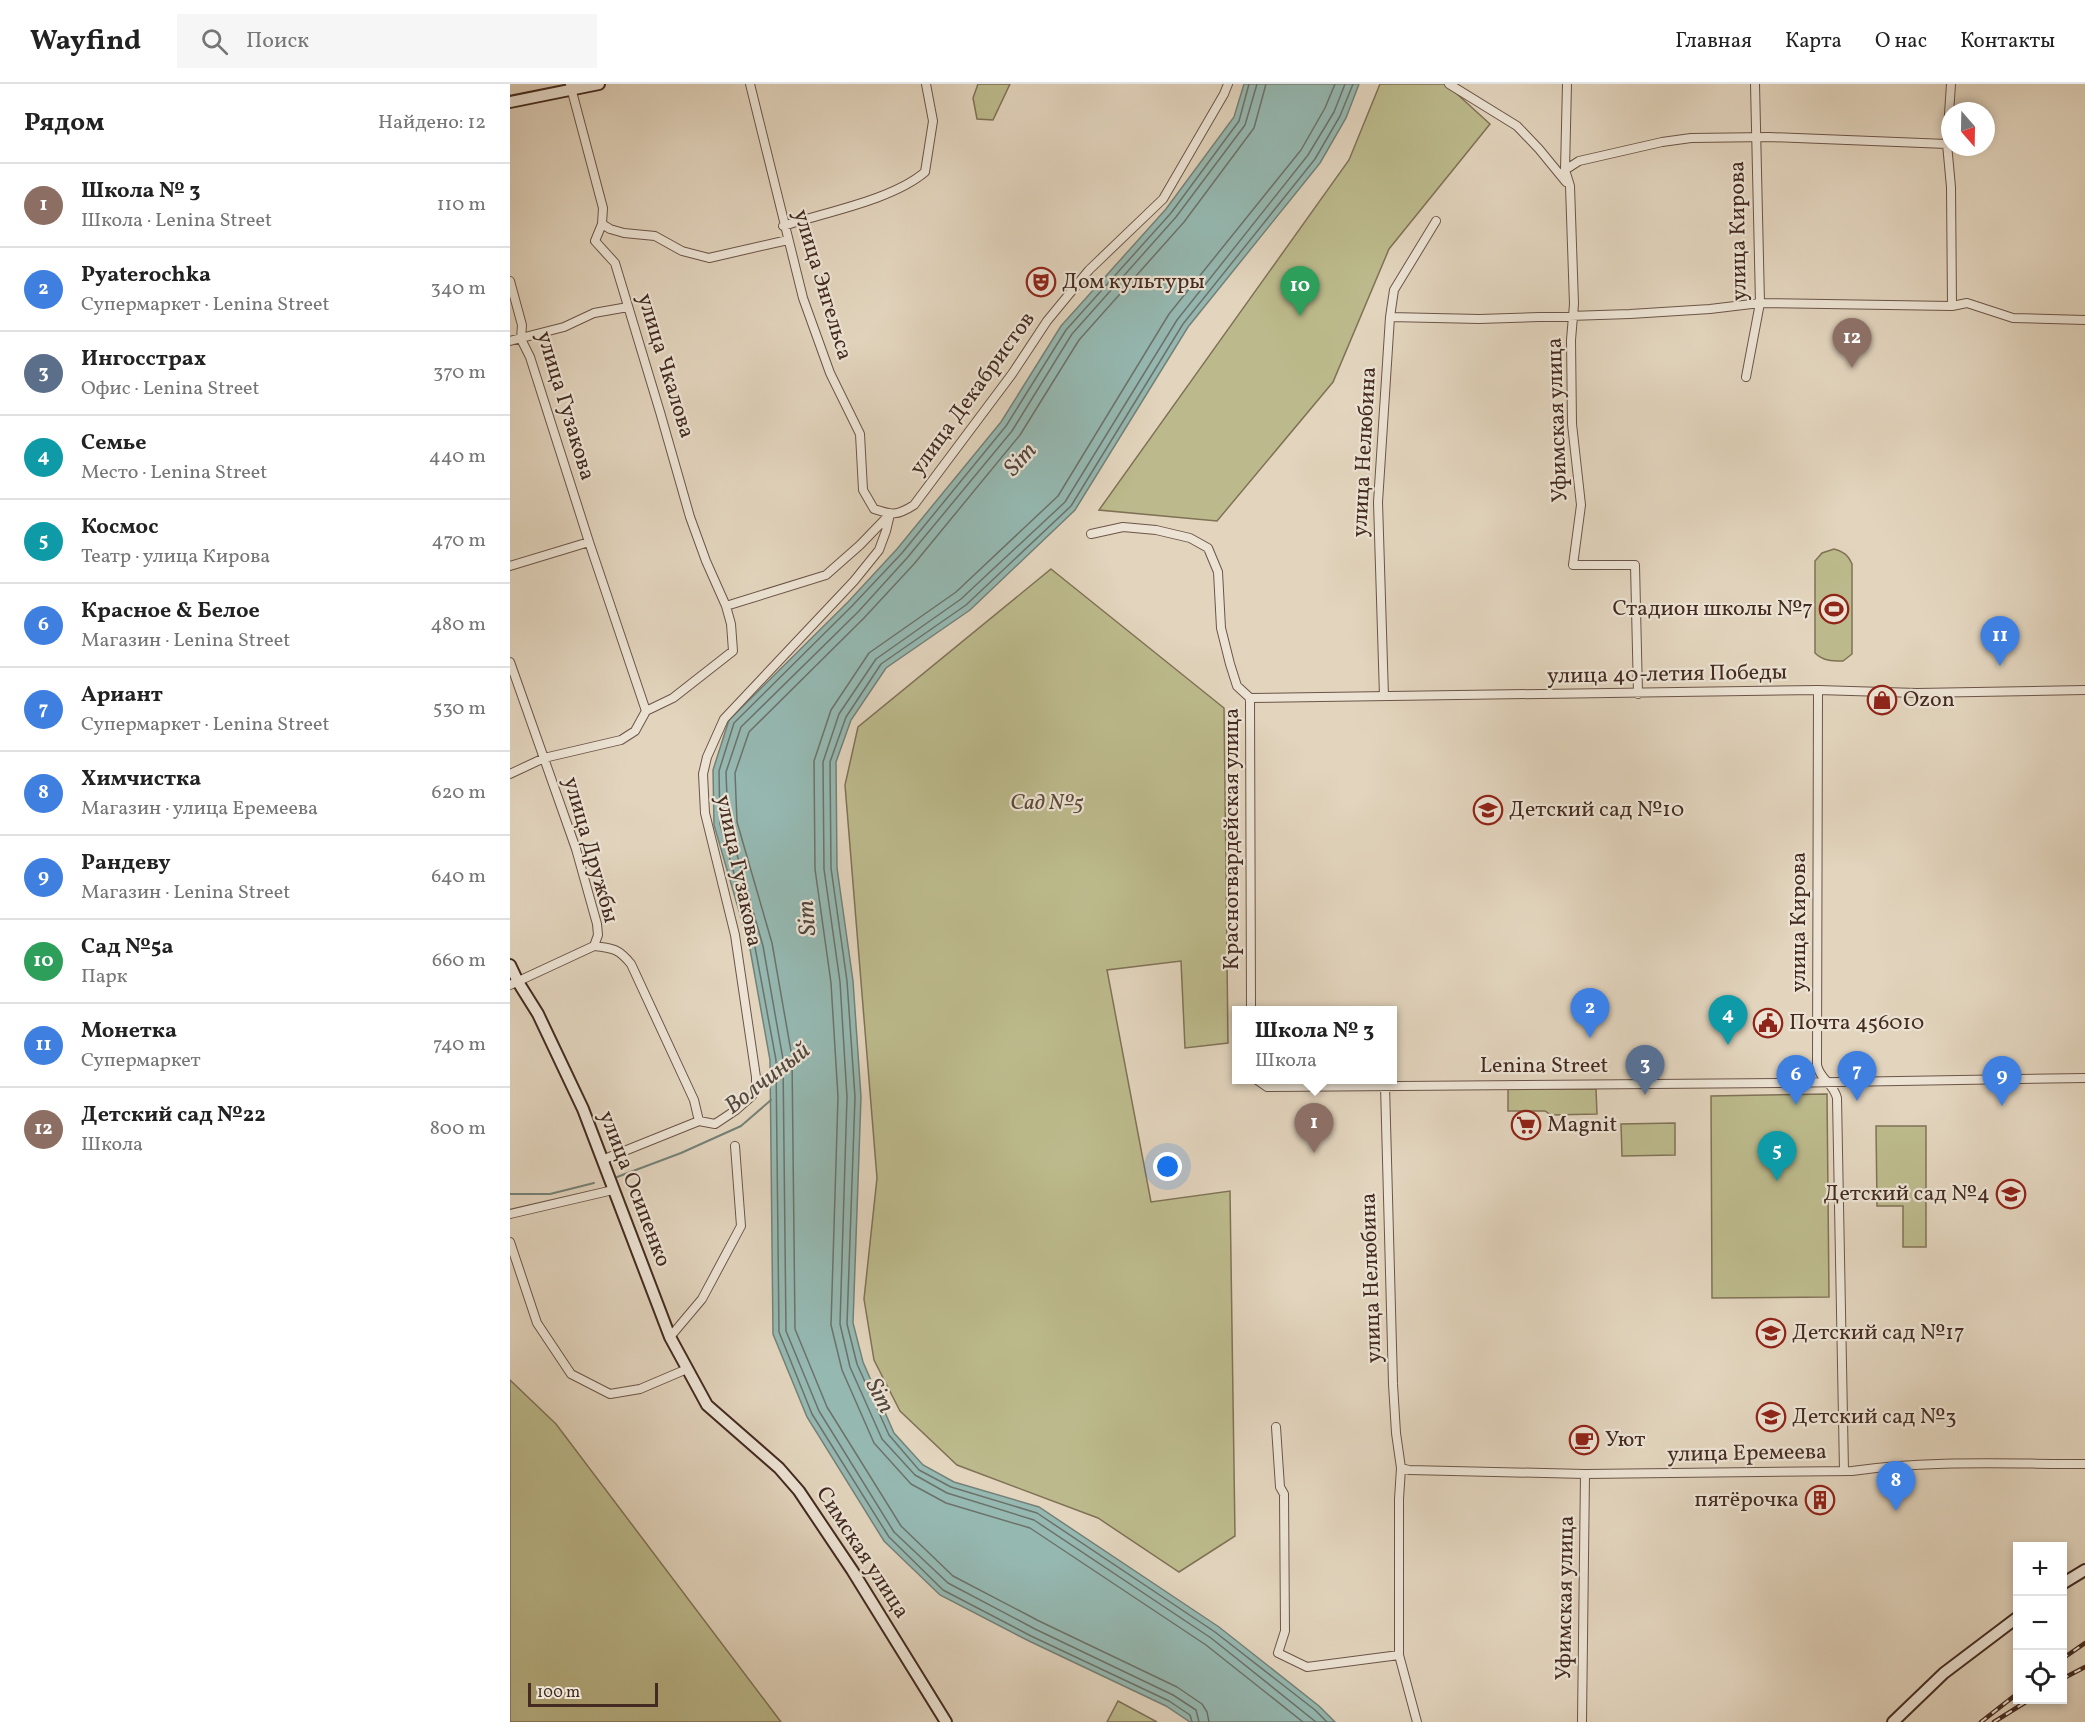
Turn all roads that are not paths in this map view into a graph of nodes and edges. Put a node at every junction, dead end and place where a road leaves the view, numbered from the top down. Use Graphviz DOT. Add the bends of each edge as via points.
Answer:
graph roads {
  1 [pos="599,84"];
  2 [pos="750,84"];
  3 [pos="926,84"];
  4 [pos="1228,84"];
  5 [pos="1449,84"];
  6 [pos="1567,84"];
  7 [pos="1755,84"];
  8 [pos="1951,84"];
  9 [pos="571,87"];
  10 [pos="510,102"];
  11 [pos="1950,102"];
  12 [pos="1756,138"];
  13 [pos="1941,144"];
  14 [pos="1948,156"];
  15 [pos="1565,170"];
  16 [pos="1570,186"];
  17 [pos="1436,221"];
  18 [pos="602,224"];
  19 [pos="783,226"];
  20 [pos="788,240"];
  21 [pos="510,282"];
  22 [pos="1760,303"];
  23 [pos="1952,306"];
  24 [pos="628,307"];
  25 [pos="1573,315"];
  26 [pos="1390,317"];
  27 [pos="2085,320"];
  28 [pos="521,339"];
  29 [pos="510,341"];
  30 [pos="1746,377"];
  31 [pos="890,514"];
  32 [pos="1091,534"];
  33 [pos="589,542"];
  34 [pos="510,566"];
  35 [pos="726,606"];
  36 [pos="510,662"];
  37 [pos="1818,690"];
  38 [pos="2085,690"];
  39 [pos="1638,694"];
  40 [pos="1384,696"];
  41 [pos="1250,698"];
  42 [pos="646,711"];
  43 [pos="544,758"];
  44 [pos="510,774"];
  45 [pos="594,946"];
  46 [pos="510,965"];
  47 [pos="514,984"];
  48 [pos="1251,1006"];
  49 [pos="2085,1078"];
  50 [pos="1829,1082"];
  51 [pos="1263,1084"];
  52 [pos="1385,1085"];
  53 [pos="699,1121"];
  54 [pos="735,1146"];
  55 [pos="602,1160"];
  56 [pos="613,1190"];
  57 [pos="510,1214"];
  58 [pos="510,1242"];
  59 [pos="670,1337"];
  60 [pos="687,1369"];
  61 [pos="724,1422"];
  62 [pos="1275,1426"];
  63 [pos="2085,1464"];
  64 [pos="1405,1469"];
  65 [pos="1844,1471"];
  66 [pos="1585,1474"];
  67 [pos="2085,1570"];
  68 [pos="2067,1581"];
  69 [pos="2013,1621"];
  70 [pos="1400,1655"];
  71 [pos="946,1722"];
  72 [pos="1417,1722"];
  73 [pos="1582,1722"];
  74 [pos="1893,1722"];
  1 -- 9 [label="main road"];
  2 -- 19 [label="street, улица Энгельса"];
  3 -- 19 [label="street" via="933,121 925,172 892,191"];
  4 -- 31 [label="street, улица Декабристов" via="1163,199 1089,270 1047,321 914,505"];
  5 -- 16 [label="street" via="1517,126"];
  6 -- 15 [label="street, Уфимская улица"];
  7 -- 12 [label="street, улица Кирова"];
  8 -- 11 [label="street"];
  9 -- 10 [label="main road"];
  9 -- 18 [label="street, улица Чкалова" via="603,208"];
  12 -- 13 [label="street"];
  12 -- 15 [label="street" via="1662,142 1579,161"];
  12 -- 22 [label="street, улица Кирова"];
  14 -- 23 [label="street"];
  15 -- 16 [label="street, Уфимская улица"];
  16 -- 25 [label="street, Уфимская улица"];
  17 -- 26 [label="street, улица Нелюбина" via="1394,290"];
  18 -- 20 [label="street" via="610,229 655,236 682,251 710,258"];
  18 -- 24 [label="street, улица Чкалова" via="595,241 615,263"];
  19 -- 20 [label="street, улица Энгельса"];
  20 -- 31 [label="street, улица Энгельса" via="802,298 826,363 860,434 863,490 874,509"];
  21 -- 28 [label="street, улица Гузакова" via="522,326"];
  22 -- 23 [label="street"];
  22 -- 25 [label="street" via="1670,312"];
  22 -- 30 [label="street, улица Кирова"];
  23 -- 27 [label="street" via="1967,303 2013,318"];
  24 -- 28 [label="street" via="594,313 564,327"];
  24 -- 35 [label="street, улица Чкалова" via="690,517"];
  25 -- 26 [label="street"];
  25 -- 39 [label="street, Уфимская улица" via="1572,424 1581,505 1573,565 1635,565"];
  26 -- 40 [label="street, улица Нелюбина" via="1378,502"];
  28 -- 29 [label="street"];
  28 -- 33 [label="street, улица Гузакова"];
  31 -- 35 [label="street" via="826,575"];
  31 -- 53 [label="street, улица Гузакова" via="879,549 854,581 724,719 707,757 703,774 705,813 735,935 756,1088 752,1096 715,1124"];
  32 -- 41 [label="street, Красногвардейская улица" via="1123,527 1156,530 1190,538 1208,548 1218,572 1221,628 1230,664 1237,686"];
  33 -- 34 [label="street"];
  33 -- 42 [label="street, улица Гузакова"];
  35 -- 42 [label="street, улица Чкалова" via="733,651 673,698"];
  36 -- 43 [label="street, улица Дружбы"];
  37 -- 38 [label="street, улица 40-летия Победы"];
  37 -- 39 [label="street, улица 40-летия Победы"];
  37 -- 50 [label="street, улица Кирова" via="1817,1065"];
  39 -- 40 [label="street, улица 40-летия Победы"];
  40 -- 41 [label="street, улица 40-летия Победы"];
  41 -- 48 [label="street, Красногвардейская улица"];
  42 -- 43 [label="street" via="635,731 621,740"];
  43 -- 44 [label="street"];
  43 -- 45 [label="street, улица Дружбы" via="597,924"];
  45 -- 47 [label="street"];
  45 -- 53 [label="street, улица Дружбы" via="621,952 631,964 687,1083"];
  46 -- 47 [label="main road, улица Осипенко"];
  47 -- 55 [label="main road, улица Осипенко" via="543,1025 583,1109"];
  49 -- 50 [label="street, Lenina Street"];
  50 -- 52 [label="street, Lenina Street"];
  50 -- 65 [label="street, улица Кирова" via="1837,1098"];
  51 -- 52 [label="street, Lenina Street"];
  52 -- 64 [label="street, улица Нелюбина" via="1393,1384 1396,1433"];
  53 -- 55 [label="street, улица Гузакова"];
  54 -- 59 [label="street" via="741,1226 702,1299"];
  55 -- 56 [label="main road, улица Осипенко"];
  56 -- 57 [label="street"];
  56 -- 59 [label="main road, улица Осипенко"];
  58 -- 60 [label="street" via="537,1323 571,1374 610,1394 640,1389"];
  59 -- 60 [label="main road, улица Осипенко"];
  60 -- 61 [label="main road, улица Осипенко" via="707,1405"];
  61 -- 71 [label="main road, Симская улица" via="779,1468 799,1491"];
  62 -- 70 [label="street" via="1280,1487 1284,1494 1285,1630 1278,1653 1306,1667"];
  63 -- 65 [label="street, улица Еремеева" via="1935,1465"];
  64 -- 66 [label="street, улица Еремеева"];
  64 -- 70 [label="street, улица Нелюбина" via="1399,1499"];
  65 -- 66 [label="street, улица Еремеева"];
  66 -- 73 [label="street, Уфимская улица"];
  67 -- 68 [label="main road"];
  69 -- 74 [label="main road" via="1944,1672"];
  70 -- 72 [label="street, улица Нелюбина"];
}
